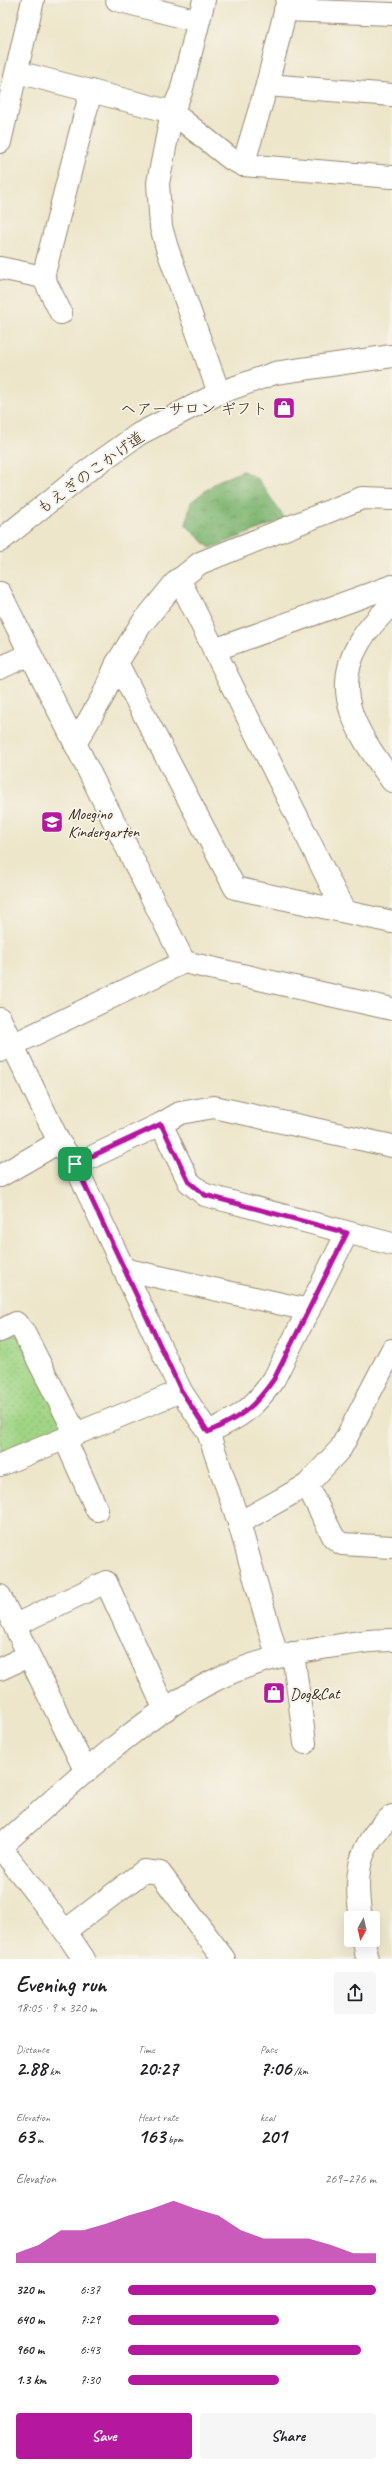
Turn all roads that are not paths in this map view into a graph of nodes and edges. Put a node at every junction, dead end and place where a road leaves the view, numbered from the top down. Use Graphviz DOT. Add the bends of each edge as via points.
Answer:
graph roads {
  1 [pos="33,0"];
  2 [pos="118,0"];
  3 [pos="204,0"];
  4 [pos="287,5"];
  5 [pos="368,6"];
  6 [pos="392,14"];
  7 [pos="198,21"];
  8 [pos="17,72"];
  9 [pos="267,85"];
  10 [pos="91,91"];
  11 [pos="392,95"];
  12 [pos="172,112"];
  13 [pos="0,142"];
  14 [pos="243,165"];
  15 [pos="392,177"];
  16 [pos="0,268"];
  17 [pos="42,278"];
  18 [pos="61,313"];
  19 [pos="392,356"];
  20 [pos="219,394"];
  21 [pos="392,499"];
  22 [pos="0,541"];
  23 [pos="179,579"];
  24 [pos="392,586"];
  25 [pos="0,593"];
  26 [pos="392,603"];
  27 [pos="214,650"];
  28 [pos="30,654"];
  29 [pos="117,663"];
  30 [pos="0,668"];
  31 [pos="75,744"];
  32 [pos="392,781"];
  33 [pos="344,911"];
  34 [pos="392,922"];
  35 [pos="184,962"];
  36 [pos="392,1009"];
  37 [pos="0,1019"];
  38 [pos="6,1048"];
  39 [pos="161,1124"];
  40 [pos="59,1142"];
  41 [pos="392,1146"];
  42 [pos="75,1164"];
  43 [pos="0,1176"];
  44 [pos="347,1233"];
  45 [pos="392,1244"];
  46 [pos="124,1269"];
  47 [pos="309,1310"];
  48 [pos="0,1331"];
  49 [pos="392,1350"];
  50 [pos="181,1390"];
  51 [pos="208,1432"];
  52 [pos="71,1436"];
  53 [pos="0,1465"];
  54 [pos="307,1485"];
  55 [pos="97,1510"];
  56 [pos="239,1523"];
  57 [pos="392,1546"];
  58 [pos="0,1596"];
  59 [pos="9,1624"];
  60 [pos="392,1640"];
  61 [pos="285,1655"];
  62 [pos="28,1656"];
  63 [pos="0,1669"];
  64 [pos="165,1710"];
  65 [pos="305,1743"];
  66 [pos="86,1772"];
  67 [pos="392,1816"];
  68 [pos="0,1847"];
  69 [pos="360,1911"];
  70 [pos="65,1931"];
  71 [pos="365,1947"];
  72 [pos="84,1959"];
  73 [pos="224,1959"];
  74 [pos="367,1959"];
  1 -- 8 [label="street"];
  2 -- 7 [label="street"];
  3 -- 7 [label="street"];
  4 -- 5 [label="street"];
  4 -- 9 [label="street"];
  5 -- 6 [label="street"];
  7 -- 12 [label="street" via="181,92"];
  8 -- 10 [label="street"];
  8 -- 13 [label="street"];
  9 -- 11 [label="street"];
  9 -- 14 [label="street"];
  10 -- 12 [label="street"];
  10 -- 17 [label="street"];
  12 -- 14 [label="street" via="231,159"];
  12 -- 20 [label="street" via="158,183 161,228"];
  14 -- 15 [label="street"];
  16 -- 17 [label="street"];
  17 -- 18 [label="street"];
  19 -- 20 [label="street, もえぎのこかげ道" via="275,373"];
  20 -- 22 [label="street, もえぎのこかげ道" via="139,434 87,471"];
  21 -- 23 [label="street" via="362,498 200,563"];
  23 -- 27 [label="street"];
  23 -- 29 [label="street" via="140,626"];
  24 -- 27 [label="street"];
  25 -- 28 [label="street"];
  26 -- 32 [label="street" via="359,642 346,675 353,722"];
  27 -- 33 [label="street"];
  28 -- 30 [label="street"];
  28 -- 31 [label="street"];
  29 -- 31 [label="street" via="104,696"];
  29 -- 33 [label="street" via="235,888"];
  31 -- 35 [label="street"];
  33 -- 34 [label="street"];
  35 -- 36 [label="street"];
  35 -- 38 [label="street"];
  37 -- 38 [label="street"];
  38 -- 40 [label="street"];
  39 -- 41 [label="street" via="180,1113 214,1107"];
  39 -- 42 [label="street"];
  39 -- 44 [label="street" via="189,1182 205,1195"];
  40 -- 42 [label="street"];
  40 -- 43 [label="street"];
  42 -- 46 [label="street"];
  44 -- 45 [label="street"];
  44 -- 47 [label="street"];
  46 -- 47 [label="street"];
  46 -- 50 [label="street"];
  47 -- 51 [label="street" via="274,1379 261,1398 239,1418"];
  48 -- 52 [label="street" via="16,1324 23,1331"];
  49 -- 54 [label="street" via="341,1448"];
  50 -- 51 [label="street"];
  50 -- 52 [label="street"];
  51 -- 56 [label="street"];
  52 -- 53 [label="street"];
  52 -- 55 [label="street"];
  54 -- 56 [label="street"];
  54 -- 57 [label="street" via="334,1538 342,1544"];
  56 -- 61 [label="street"];
  58 -- 59 [label="street"];
  59 -- 62 [label="street"];
  59 -- 64 [label="street" via="106,1582"];
  60 -- 61 [label="street" via="368,1640"];
  61 -- 64 [label="street" via="213,1681"];
  61 -- 65 [label="street"];
  62 -- 63 [label="street"];
  62 -- 66 [label="street"];
  64 -- 66 [label="street"];
  66 -- 68 [label="street"];
  67 -- 69 [label="street" via="368,1841 361,1862 358,1898"];
  68 -- 70 [label="street"];
  70 -- 72 [label="street"];
  70 -- 73 [label="street" via="144,1871 160,1873"];
  71 -- 74 [label="street"];
}
